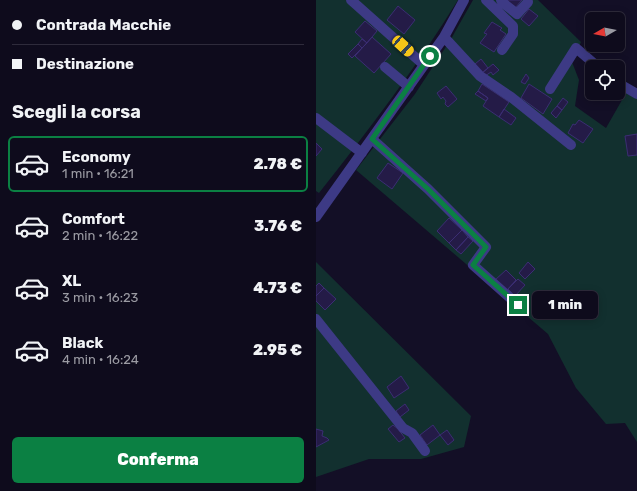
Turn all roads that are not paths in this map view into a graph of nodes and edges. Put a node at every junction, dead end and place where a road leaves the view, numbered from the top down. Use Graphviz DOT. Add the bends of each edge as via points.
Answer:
graph roads {
  1 [pos="351,0"];
  2 [pos="464,0"];
  3 [pos="486,0"];
  4 [pos="501,0"];
  5 [pos="528,2"];
  6 [pos="444,37"];
  7 [pos="502,50"];
  8 [pos="590,60"];
  9 [pos="424,65"];
  10 [pos="385,67"];
  11 [pos="409,87"];
  12 [pos="625,87"];
  13 [pos="550,90"];
  14 [pos="637,94"];
  15 [pos="316,118"];
  16 [pos="372,139"];
  17 [pos="571,145"];
  18 [pos="362,153"];
  19 [pos="316,217"];
  20 [pos="518,305"];
  21 [pos="316,319"];
  22 [pos="425,451"];
  1 -- 9 [label="street"];
  2 -- 6 [label="street"];
  3 -- 7 [label="street" via="513,26 513,34"];
  4 -- 5 [label="street" via="517,14"];
  6 -- 9 [label="street"];
  6 -- 17 [label="street" via="480,76"];
  8 -- 13 [label="street" via="576,48"];
  9 -- 11 [label="street"];
  10 -- 11 [label="street"];
  11 -- 16 [label="street"];
  12 -- 14 [label="street"];
  15 -- 18 [label="street"];
  16 -- 18 [label="street"];
  16 -- 20 [label="street" via="428,189 486,247 473,265"];
  18 -- 19 [label="street"];
  21 -- 22 [label="street" via="403,428 412,433"];
}
